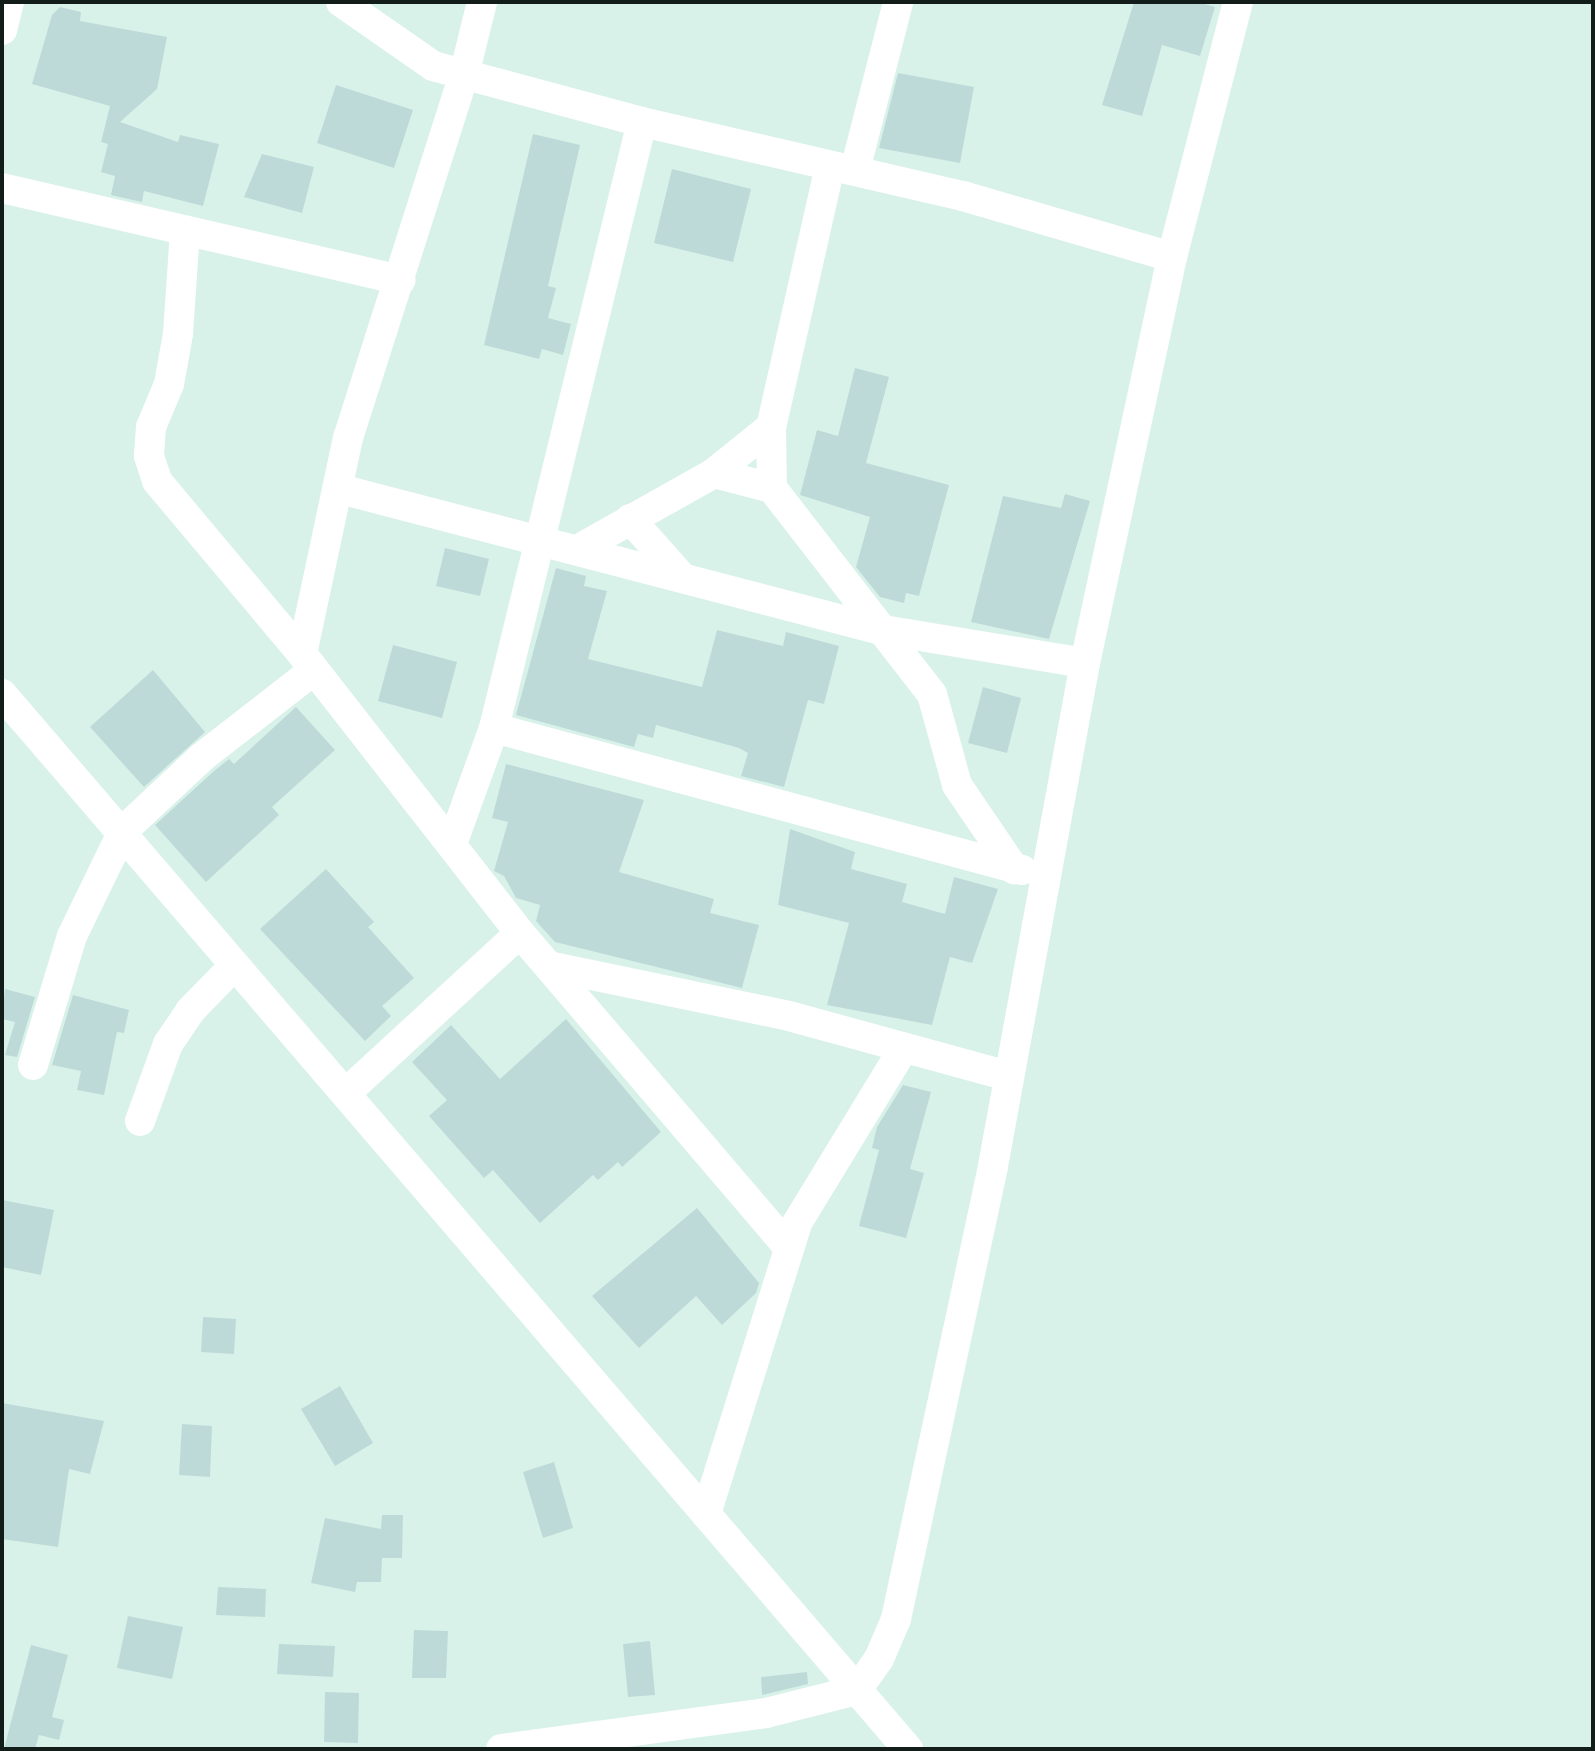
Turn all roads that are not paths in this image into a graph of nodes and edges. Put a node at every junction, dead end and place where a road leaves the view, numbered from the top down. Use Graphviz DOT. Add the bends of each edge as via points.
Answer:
graph roads {
  1 [pos="9,2"];
  2 [pos="341,2"];
  3 [pos="482,2"];
  4 [pos="898,2"];
  5 [pos="1238,2"];
  6 [pos="2,30"];
  7 [pos="464,75"];
  8 [pos="642,122"];
  9 [pos="843,168"];
  10 [pos="2,188"];
  11 [pos="185,231"];
  12 [pos="1172,257"];
  13 [pos="401,280"];
  14 [pos="771,427"];
  15 [pos="714,473"];
  16 [pos="772,488"];
  17 [pos="340,489"];
  18 [pos="630,519"];
  19 [pos="541,541"];
  20 [pos="577,550"];
  21 [pos="680,575"];
  22 [pos="877,629"];
  23 [pos="308,662"];
  24 [pos="1085,663"];
  25 [pos="2,694"];
  26 [pos="494,728"];
  27 [pos="123,831"];
  28 [pos="452,844"];
  29 [pos="1014,869"];
  30 [pos="1048,875"];
  31 [pos="520,933"];
  32 [pos="233,967"];
  33 [pos="553,967"];
  34 [pos="904,1048"];
  35 [pos="33,1065"];
  36 [pos="1009,1076"];
  37 [pos="347,1092"];
  38 [pos="140,1121"];
  39 [pos="788,1247"];
  40 [pos="706,1514"];
  41 [pos="857,1690"];
  42 [pos="501,1749"];
  43 [pos="908,1749"];
  1 -- 6 [label="street"];
  2 -- 7 [label="street" via="407,51"];
  3 -- 7 [label="street"];
  4 -- 9 [label="street"];
  5 -- 12 [label="street"];
  7 -- 8 [label="street"];
  7 -- 13 [label="street"];
  8 -- 9 [label="street"];
  8 -- 19 [label="street"];
  9 -- 12 [label="street" via="963,196"];
  9 -- 14 [label="street"];
  10 -- 11 [label="street"];
  11 -- 13 [label="street"];
  11 -- 23 [label="street" via="178,334 169,384 151,427 149,456 157,481 176,507"];
  12 -- 24 [label="street"];
  13 -- 17 [label="street" via="348,438"];
  14 -- 15 [label="street"];
  14 -- 16 [label="street"];
  15 -- 16 [label="street"];
  15 -- 18 [label="street"];
  16 -- 22 [label="street"];
  17 -- 19 [label="street"];
  17 -- 23 [label="street"];
  18 -- 20 [label="street"];
  18 -- 21 [label="street"];
  19 -- 20 [label="street"];
  19 -- 26 [label="street"];
  20 -- 21 [label="street"];
  21 -- 22 [label="street"];
  22 -- 24 [label="street"];
  22 -- 29 [label="street" via="932,694 957,785"];
  23 -- 27 [label="street"];
  23 -- 28 [label="street"];
  24 -- 30 [label="street"];
  25 -- 27 [label="street"];
  26 -- 28 [label="street"];
  26 -- 29 [label="street"];
  27 -- 32 [label="street"];
  27 -- 35 [label="street" via="72,936"];
  28 -- 31 [label="street"];
  29 -- 30 [label="street"];
  30 -- 36 [label="street"];
  31 -- 33 [label="street"];
  31 -- 37 [label="street"];
  32 -- 37 [label="street"];
  32 -- 38 [label="street" via="190,1011 168,1044"];
  33 -- 34 [label="street" via="789,1016"];
  33 -- 39 [label="street"];
  34 -- 36 [label="street"];
  34 -- 39 [label="street" via="814,1193"];
  36 -- 41 [label="street" via="896,1619 879,1659"];
  37 -- 40 [label="street"];
  39 -- 40 [label="street"];
  40 -- 41 [label="street"];
  41 -- 42 [label="street" via="669,1730"];
  41 -- 43 [label="street"];
}
